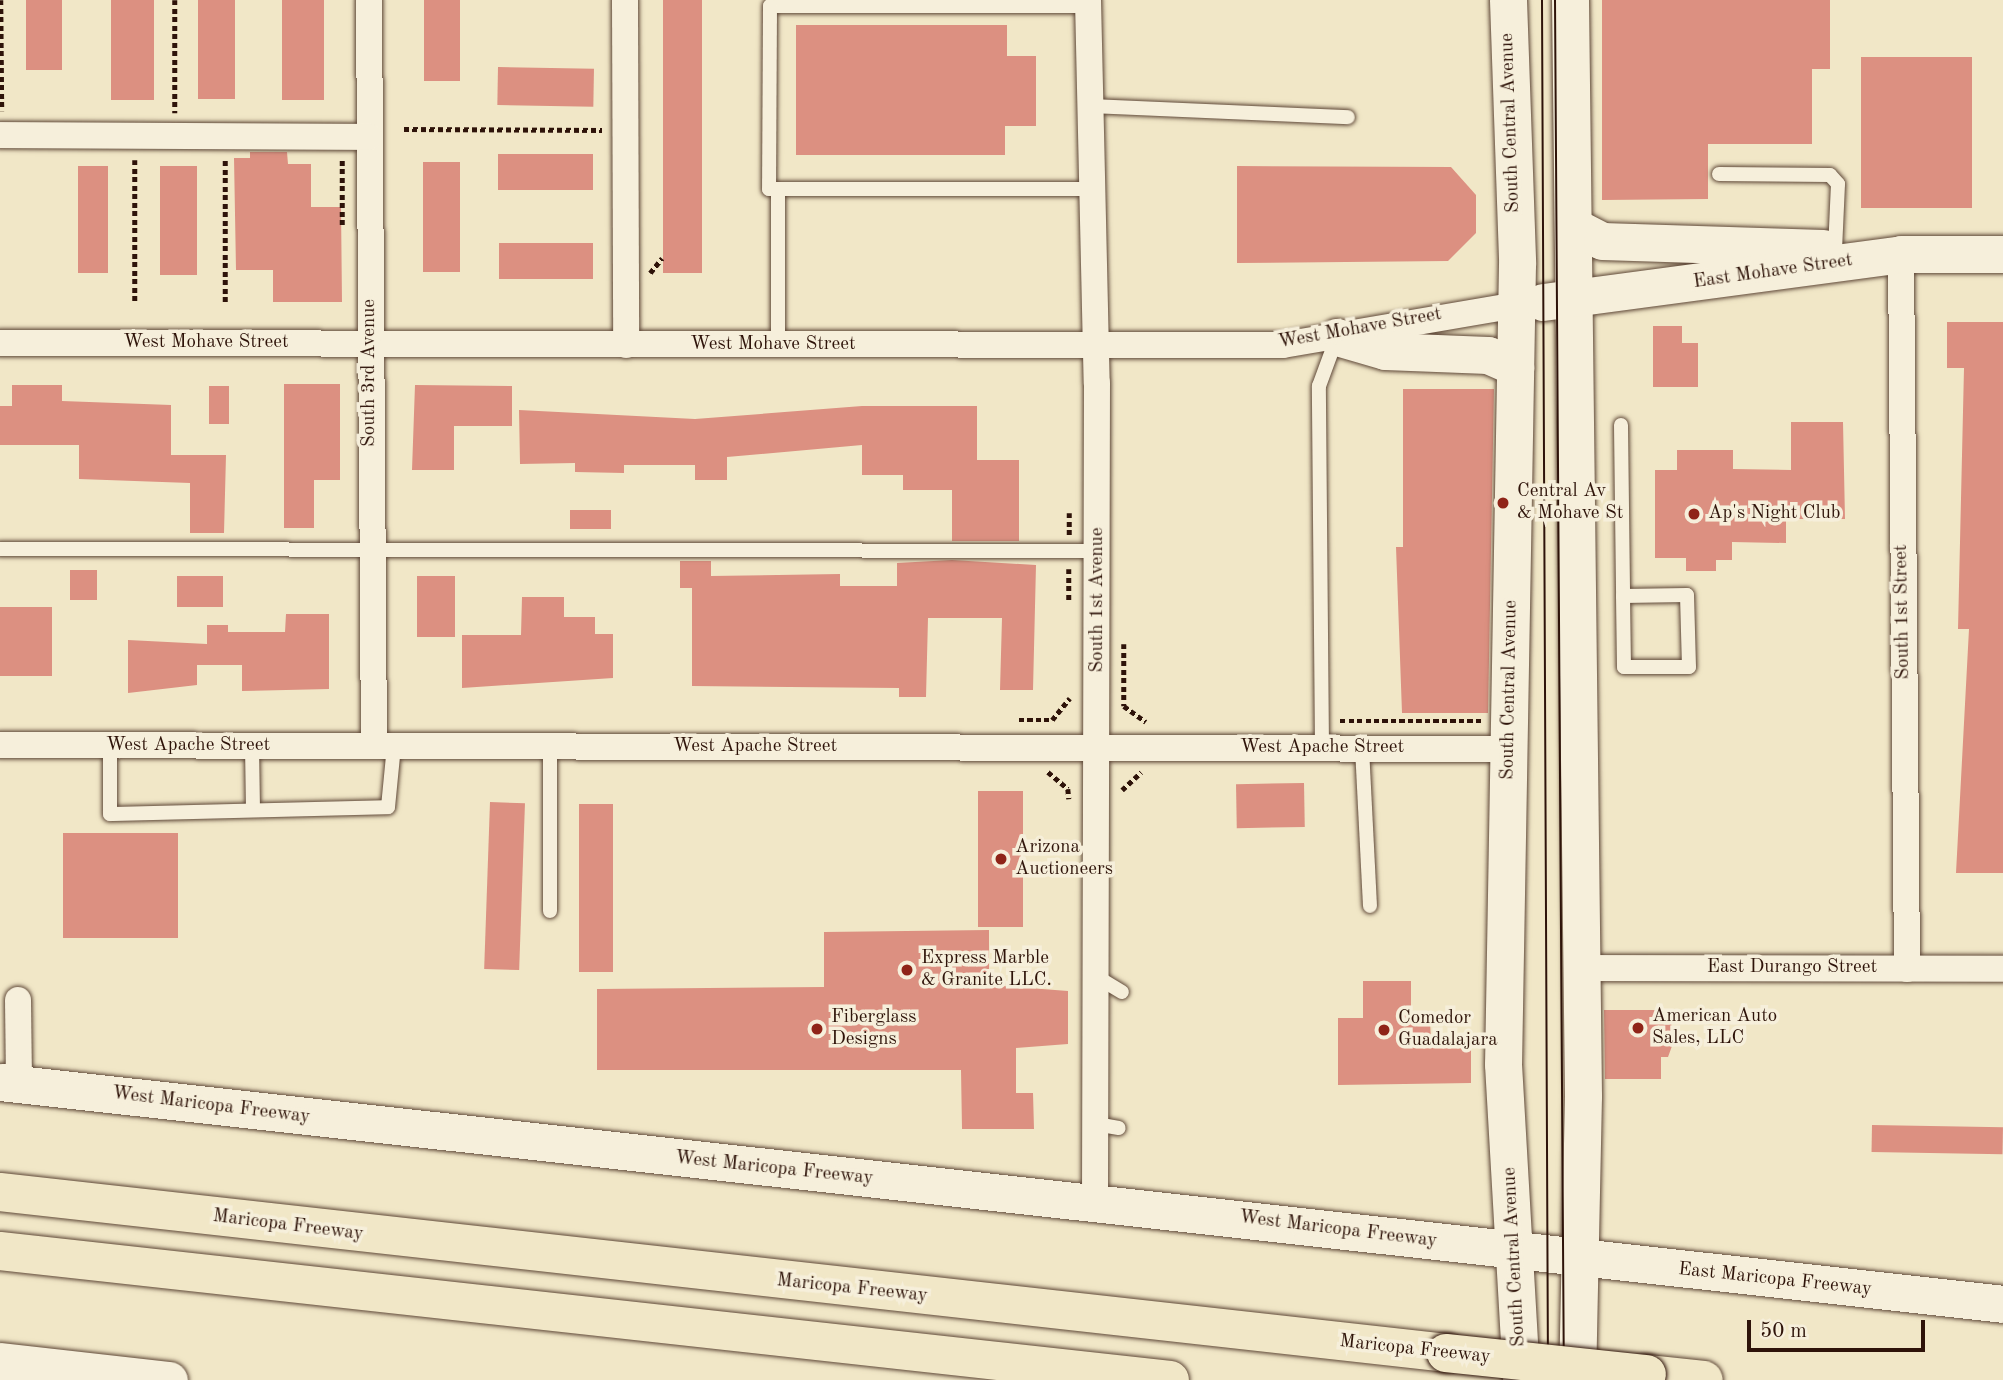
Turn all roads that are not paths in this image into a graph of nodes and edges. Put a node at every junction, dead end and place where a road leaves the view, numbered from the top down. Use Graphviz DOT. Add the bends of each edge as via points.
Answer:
graph roads {
  1 [pos="369,0"];
  2 [pos="625,0"];
  3 [pos="1508,0"];
  4 [pos="1570,0"];
  5 [pos="1088,3"];
  6 [pos="1092,106"];
  7 [pos="1348,117"];
  8 [pos="1,124"];
  9 [pos="369,136"];
  10 [pos="1719,174"];
  11 [pos="778,188"];
  12 [pos="1094,189"];
  13 [pos="1575,228"];
  14 [pos="1835,249"];
  15 [pos="1900,254"];
  16 [pos="2003,254"];
  17 [pos="1544,302"];
  18 [pos="1337,337"];
  19 [pos="0,343"];
  20 [pos="370,343"];
  21 [pos="626,345"];
  22 [pos="778,345"];
  23 [pos="1096,347"];
  24 [pos="1515,367"];
  25 [pos="1621,425"];
  26 [pos="0,549"];
  27 [pos="371,550"];
  28 [pos="1098,551"];
  29 [pos="1623,596"];
  30 [pos="1504,735"];
  31 [pos="0,745"];
  32 [pos="110,746"];
  33 [pos="252,746"];
  34 [pos="384,746"];
  35 [pos="550,746"];
  36 [pos="1098,746"];
  37 [pos="1322,748"];
  38 [pos="1362,748"];
  39 [pos="253,810"];
  40 [pos="1370,906"];
  41 [pos="550,912"];
  42 [pos="1581,968"];
  43 [pos="2003,969"];
  44 [pos="1906,970"];
  45 [pos="1097,977"];
  46 [pos="1122,992"];
  47 [pos="18,1000"];
  48 [pos="10,1083"];
  49 [pos="0,1192"];
  50 [pos="1095,1200"];
  51 [pos="0,1251"];
  52 [pos="1547,1256"];
  53 [pos="94,1261"];
  54 [pos="0,1267"];
  55 [pos="2003,1304"];
  56 [pos="17,1368"];
  57 [pos="169,1380"];
  58 [pos="1170,1380"];
  59 [pos="1521,1380"];
  60 [pos="1577,1380"];
  61 [pos="1704,1380"];
  1 -- 9 [label="street, South 3rd Avenue"];
  2 -- 21 [label="street"];
  3 -- 17 [label="main road, South Central Avenue"];
  4 -- 13 [label="main road, South Central Avenue"];
  5 -- 6 [label="street, South 1st Avenue"];
  5 -- 11 [label="lane" via="770,5 769,188"];
  6 -- 7 [label="lane"];
  6 -- 12 [label="street, South 1st Avenue"];
  8 -- 9 [label="street"];
  9 -- 20 [label="street, South 3rd Avenue"];
  10 -- 14 [label="lane" via="1830,175 1838,184"];
  11 -- 12 [label="lane"];
  11 -- 22 [label="lane"];
  12 -- 23 [label="street, South 1st Avenue"];
  13 -- 14 [label="main road" via="1602,241"];
  13 -- 17 [label="main road, South Central Avenue"];
  14 -- 15 [label="main road"];
  15 -- 16 [label="main road, East Mohave Street"];
  15 -- 17 [label="main road, East Mohave Street"];
  15 -- 44 [label="street, South 1st Street"];
  17 -- 18 [label="street, West Mohave Street"];
  17 -- 24 [label="main road, South Central Avenue"];
  17 -- 42 [label="main road, South Central Avenue"];
  18 -- 23 [label="street, West Mohave Street" via="1283,345"];
  18 -- 24 [label="main road" via="1398,353 1488,355"];
  18 -- 37 [label="lane" via="1319,386"];
  19 -- 20 [label="street, West Mohave Street"];
  20 -- 21 [label="street, West Mohave Street"];
  20 -- 27 [label="street, South 3rd Avenue"];
  21 -- 22 [label="street, West Mohave Street"];
  22 -- 23 [label="street, West Mohave Street"];
  23 -- 28 [label="street, South 1st Avenue"];
  24 -- 30 [label="main road, South Central Avenue"];
  25 -- 29 [label="lane"];
  26 -- 27 [label="lane"];
  27 -- 28 [label="lane"];
  27 -- 34 [label="street, South 3rd Avenue"];
  28 -- 36 [label="street, South 1st Avenue"];
  29 -- 29 [label="lane" via="1624,667 1689,667 1688,595"];
  30 -- 38 [label="street, West Apache Street"];
  30 -- 52 [label="main road, South Central Avenue" via="1503,1063"];
  31 -- 32 [label="street, West Apache Street"];
  32 -- 33 [label="street, West Apache Street"];
  32 -- 39 [label="lane" via="110,814"];
  33 -- 34 [label="street, West Apache Street"];
  33 -- 39 [label="lane"];
  34 -- 35 [label="street, West Apache Street"];
  34 -- 39 [label="lane" via="388,807"];
  35 -- 36 [label="street, West Apache Street"];
  35 -- 41 [label="lane"];
  36 -- 37 [label="street, West Apache Street"];
  36 -- 45 [label="street, South 1st Avenue"];
  37 -- 38 [label="street, West Apache Street"];
  38 -- 40 [label="lane"];
  42 -- 44 [label="street, East Durango Street"];
  42 -- 52 [label="main road, South Central Avenue"];
  43 -- 44 [label="street, East Durango Street"];
  45 -- 46 [label="lane"];
  45 -- 50 [label="street, South 1st Avenue" via="1107,1126"];
  47 -- 48 [label="street"];
  48 -- 50 [label="main road, West Maricopa Freeway"];
  49 -- 61 [label="highway, Maricopa Freeway, bridge"];
  50 -- 52 [label="main road, West Maricopa Freeway"];
  51 -- 53 [label="highway"];
  52 -- 55 [label="main road, East Maricopa Freeway"];
  52 -- 59 [label="main road, South Central Avenue"];
  52 -- 60 [label="main road, South Central Avenue"];
  53 -- 54 [label="highway"];
  53 -- 58 [label="highway"];
  56 -- 57 [label="main road"];
}
